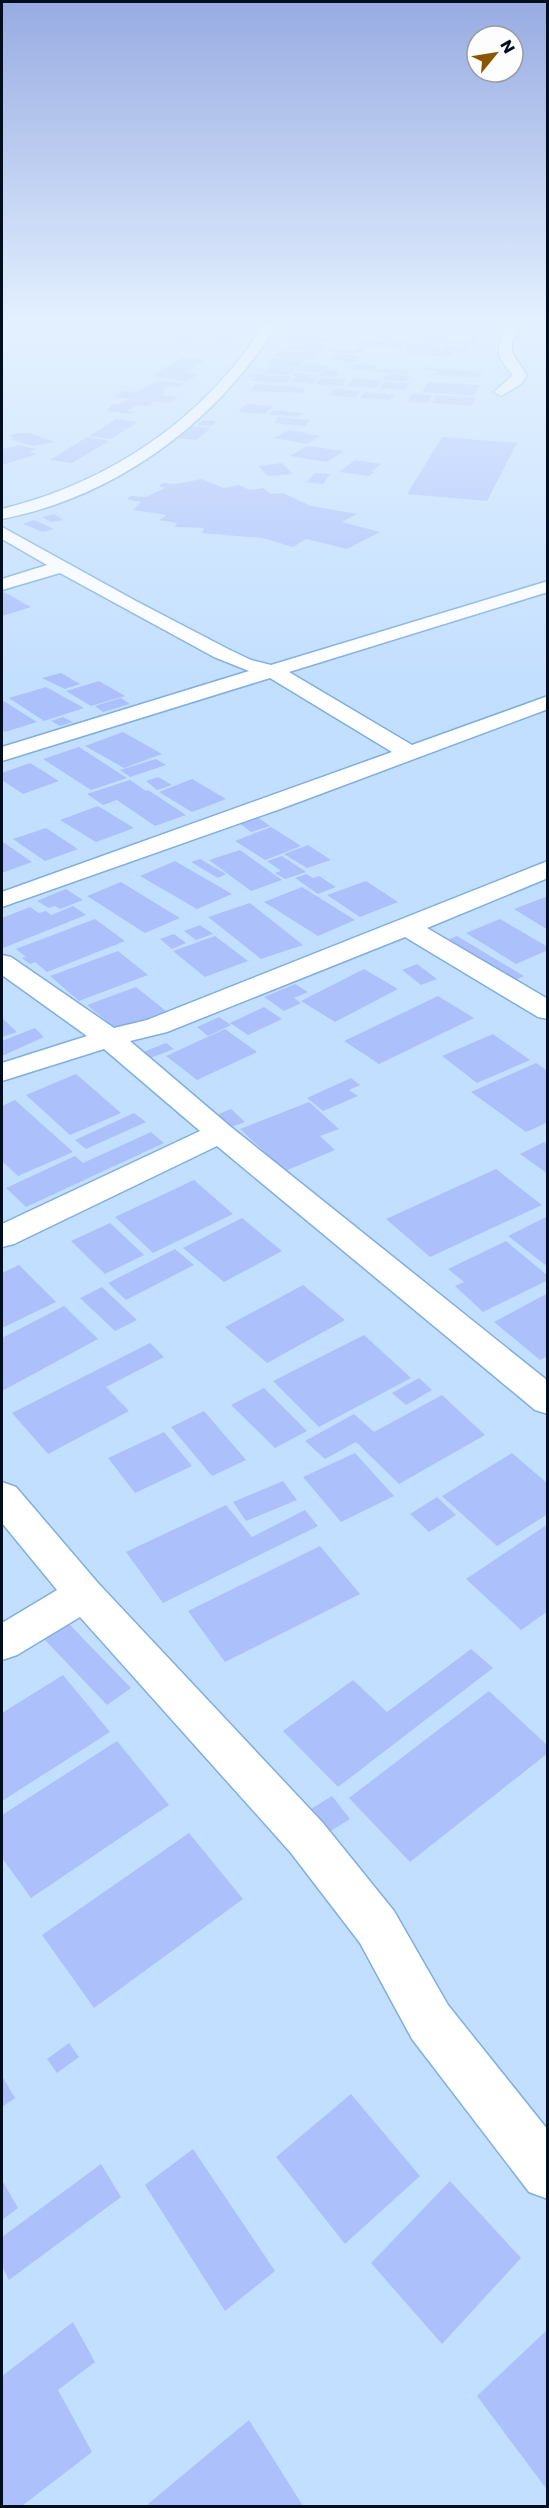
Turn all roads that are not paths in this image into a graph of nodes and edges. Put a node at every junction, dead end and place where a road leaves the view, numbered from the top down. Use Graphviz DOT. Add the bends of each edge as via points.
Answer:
graph roads {
  1 [pos="157,443"];
  2 [pos="2,514"];
  3 [pos="2,532"];
  4 [pos="61,567"];
  5 [pos="2,585"];
  6 [pos="548,586"];
  7 [pos="272,672"];
  8 [pos="548,702"];
  9 [pos="410,753"];
  10 [pos="2,754"];
  11 [pos="548,868"];
  12 [pos="2,900"];
  13 [pos="407,927"];
  14 [pos="2,963"];
  15 [pos="548,1011"];
  16 [pos="109,1038"];
  17 [pos="2,1072"];
  18 [pos="220,1133"];
  19 [pos="2,1237"];
  20 [pos="545,1396"];
  21 [pos="2,1497"];
  22 [pos="84,1594"];
  23 [pos="2,1643"];
  24 [pos="548,2173"];
  1 -- 2 [label="street" via="126,467 78,490"];
  3 -- 4 [label="street"];
  4 -- 5 [label="street"];
  4 -- 7 [label="street" via="221,653"];
  6 -- 7 [label="street"];
  7 -- 9 [label="street"];
  7 -- 10 [label="street"];
  8 -- 9 [label="street"];
  9 -- 12 [label="street"];
  11 -- 13 [label="street"];
  13 -- 15 [label="street"];
  13 -- 16 [label="street" via="157,1026"];
  14 -- 16 [label="street"];
  16 -- 17 [label="street"];
  16 -- 18 [label="street"];
  18 -- 19 [label="street"];
  18 -- 20 [label="street"];
  21 -- 22 [label="street"];
  22 -- 23 [label="street"];
  22 -- 24 [label="street" via="307,1838 377,1927 430,2022"];
}
